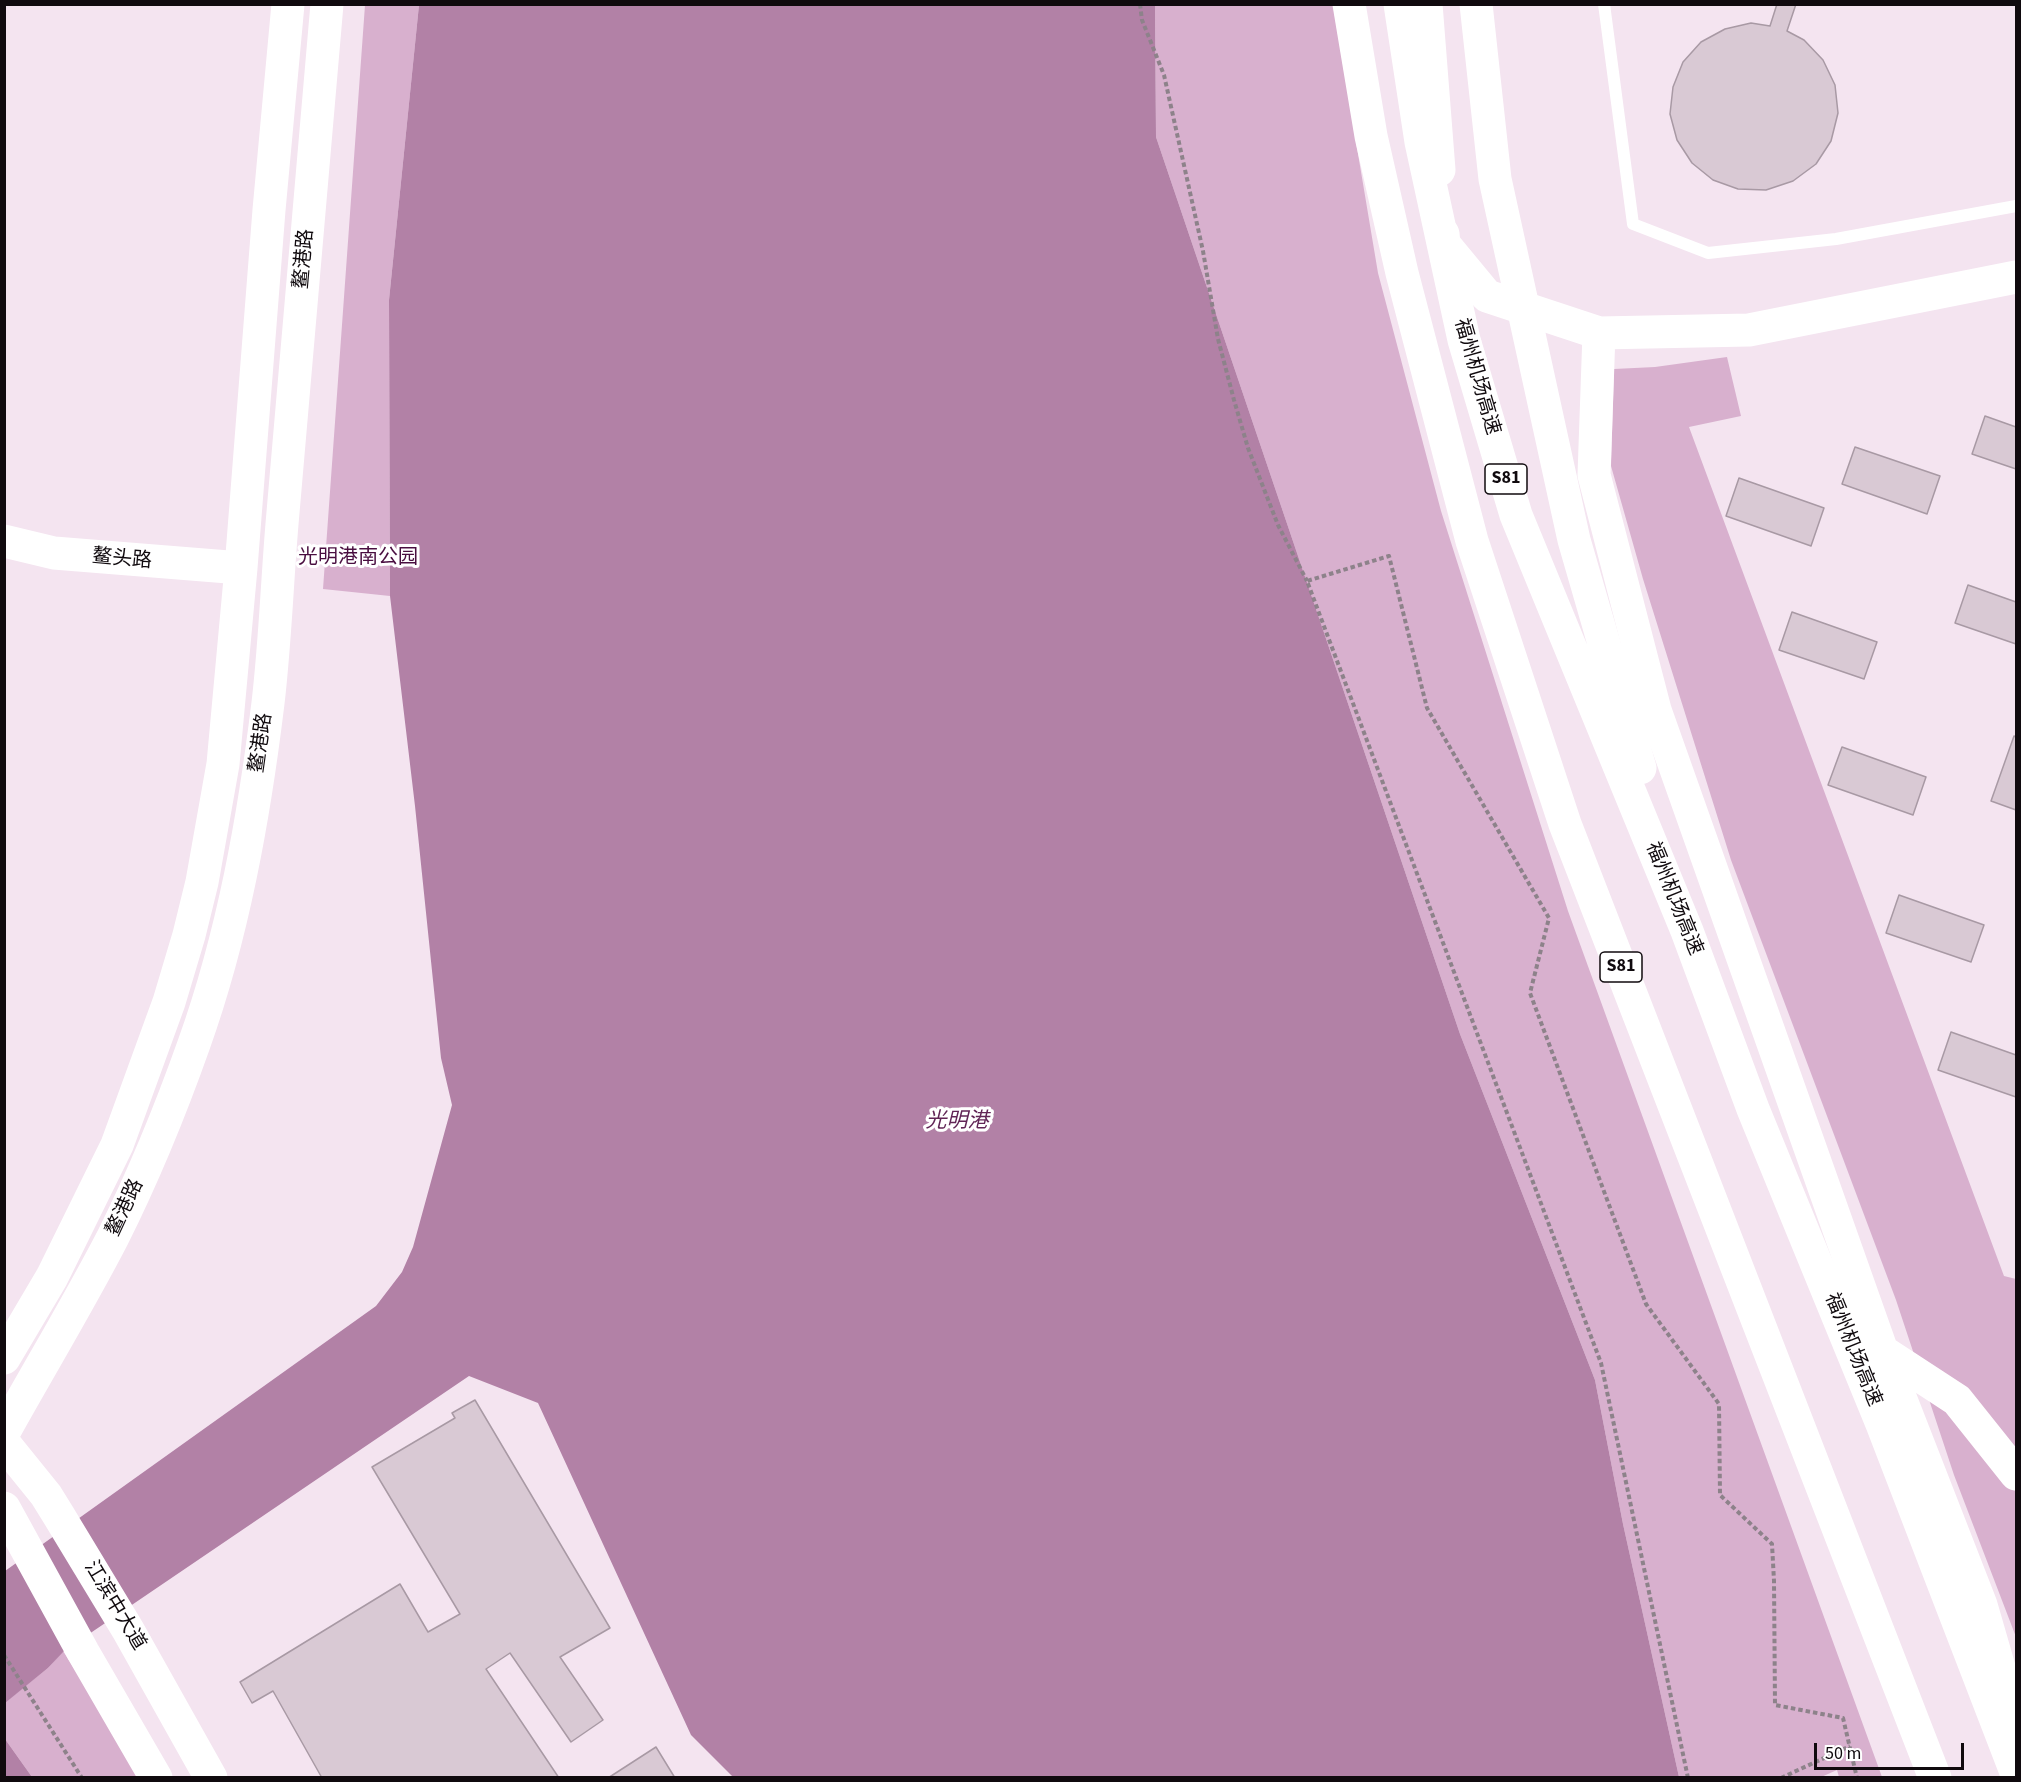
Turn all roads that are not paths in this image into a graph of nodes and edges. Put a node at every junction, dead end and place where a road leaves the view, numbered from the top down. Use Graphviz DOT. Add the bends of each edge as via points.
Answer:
graph roads {
  1 [pos="288,4"];
  2 [pos="327,4"];
  3 [pos="1337,4"];
  4 [pos="1350,4"];
  5 [pos="1400,4"];
  6 [pos="1426,4"];
  7 [pos="1476,4"];
  8 [pos="1604,4"];
  9 [pos="1371,136"];
  10 [pos="2016,206"];
  11 [pos="2016,277"];
  12 [pos="1599,333"];
  13 [pos="4,542"];
  14 [pos="241,568"];
  15 [pos="1687,931"];
  16 [pos="1882,1351"];
  17 [pos="4,1358"];
  18 [pos="4,1432"];
  19 [pos="4,1443"];
  20 [pos="2016,1474"];
  21 [pos="4,1508"];
  22 [pos="2016,1726"];
  23 [pos="2016,1772"];
  24 [pos="156,1778"];
  25 [pos="211,1778"];
  26 [pos="1935,1778"];
  1 -- 14 [label="main road, 鳌港路"];
  2 -- 18 [label="main road, 鳌港路" via="269,699 234,901 194,1043 145,1166 83,1294"];
  3 -- 9 [label="main road"];
  4 -- 9 [label="main road, S81"];
  5 -- 15 [label="main road, 福州机场高速 / S81" via="1421,142 1464,340 1516,515"];
  6 -- 12 [label="main road" via="1444,244 1487,296"];
  7 -- 15 [label="main road" via="1495,179 1574,540"];
  8 -- 10 [label="lane" via="1633,224 1708,253 1836,239"];
  9 -- 26 [label="main road, S81" via="1402,273 1472,541 1565,824"];
  11 -- 12 [label="main road" via="1749,330"];
  12 -- 16 [label="main road" via="1594,476 1655,710"];
  13 -- 14 [label="main road, 鳌头路" via="54,553"];
  14 -- 17 [label="main road, 鳌港路" via="223,764 202,882 183,958 117,1145 52,1277"];
  15 -- 23 [label="main road, 福州机场高速 / S81" via="1753,1109 1882,1424"];
  16 -- 20 [label="main road" via="1957,1400"];
  16 -- 22 [label="main road" via="1981,1605"];
  19 -- 25 [label="main road, 江滨中大道" via="59,1516"];
  21 -- 24 [label="main road"];
}
